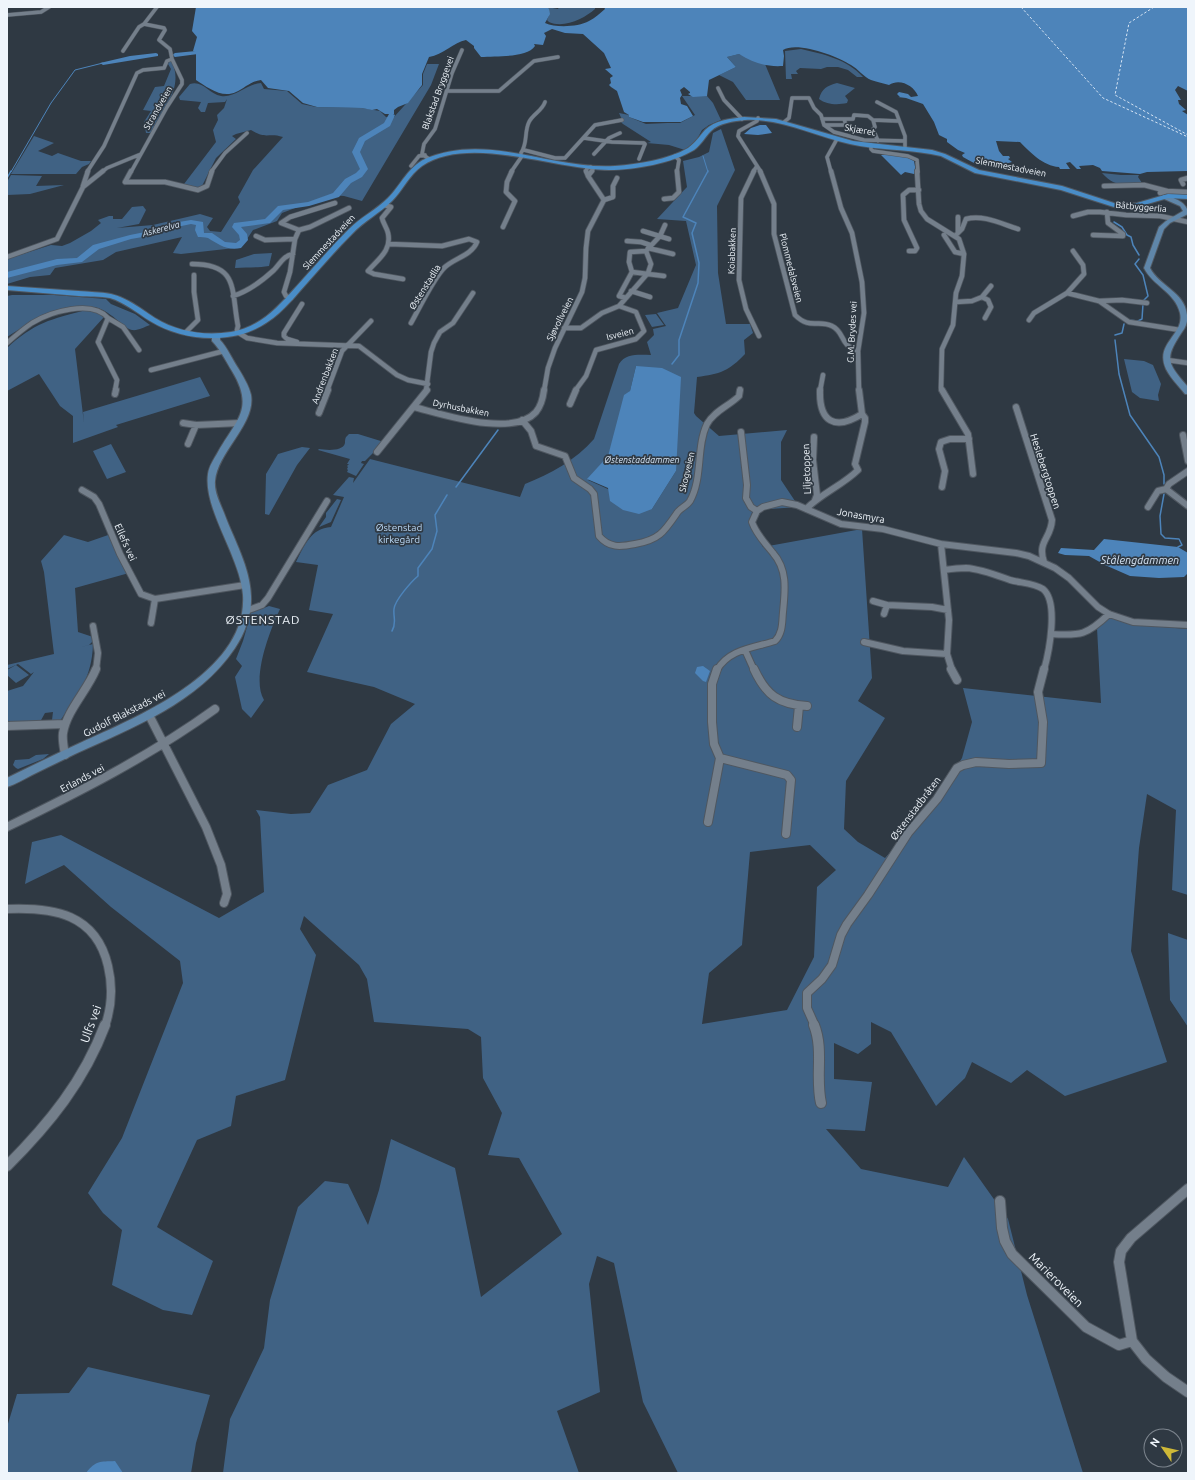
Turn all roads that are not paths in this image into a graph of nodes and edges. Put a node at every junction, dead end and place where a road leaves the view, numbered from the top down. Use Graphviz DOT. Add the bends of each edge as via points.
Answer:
graph roads {
  1 [pos="49,7"];
  2 [pos="157,7"];
  3 [pos="7,15"];
  4 [pos="144,24"];
  5 [pos="462,50"];
  6 [pos="123,51"];
  7 [pos="558,56"];
  8 [pos="172,59"];
  9 [pos="718,88"];
  10 [pos="447,91"];
  11 [pos="545,102"];
  12 [pos="877,102"];
  13 [pos="758,118"];
  14 [pos="742,119"];
  15 [pos="822,119"];
  16 [pos="844,119"];
  17 [pos="622,120"];
  18 [pos="873,120"];
  19 [pos="898,120"];
  20 [pos="784,122"];
  21 [pos="824,125"];
  22 [pos="620,133"];
  23 [pos="247,134"];
  24 [pos="584,138"];
  25 [pos="837,139"];
  26 [pos="878,141"];
  27 [pos="905,141"];
  28 [pos="605,142"];
  29 [pos="871,145"];
  30 [pos="905,148"];
  31 [pos="141,154"];
  32 [pos="422,154"];
  33 [pos="521,154"];
  34 [pos="594,154"];
  35 [pos="675,156"];
  36 [pos="430,159"];
  37 [pos="637,162"];
  38 [pos="411,166"];
  39 [pos="757,166"];
  40 [pos="590,168"];
  41 [pos="617,178"];
  42 [pos="1188,178"];
  43 [pos="1183,184"];
  44 [pos="83,186"];
  45 [pos="1104,186"];
  46 [pos="919,190"];
  47 [pos="1188,192"];
  48 [pos="1164,194"];
  49 [pos="1188,197"];
  50 [pos="664,199"];
  51 [pos="604,200"];
  52 [pos="335,203"];
  53 [pos="384,205"];
  54 [pos="349,208"];
  55 [pos="1107,212"];
  56 [pos="958,216"];
  57 [pos="1073,216"];
  58 [pos="1173,219"];
  59 [pos="1188,222"];
  60 [pos="665,225"];
  61 [pos="502,226"];
  62 [pos="1018,229"];
  63 [pos="299,230"];
  64 [pos="642,231"];
  65 [pos="956,234"];
  66 [pos="944,235"];
  67 [pos="1093,235"];
  68 [pos="256,236"];
  69 [pos="659,237"];
  70 [pos="295,239"];
  71 [pos="669,239"];
  72 [pos="627,240"];
  73 [pos="389,244"];
  74 [pos="648,248"];
  75 [pos="909,251"];
  76 [pos="1073,251"];
  77 [pos="293,254"];
  78 [pos="673,254"];
  79 [pos="964,254"];
  80 [pos="7,257"];
  81 [pos="192,264"];
  82 [pos="632,272"];
  83 [pos="648,274"];
  84 [pos="194,276"];
  85 [pos="664,276"];
  86 [pos="403,279"];
  87 [pos="625,286"];
  88 [pos="991,286"];
  89 [pos="7,288"];
  90 [pos="633,290"];
  91 [pos="474,293"];
  92 [pos="1067,293"];
  93 [pos="233,296"];
  94 [pos="619,296"];
  95 [pos="650,297"];
  96 [pos="982,297"];
  97 [pos="291,298"];
  98 [pos="626,298"];
  99 [pos="1099,301"];
  100 [pos="956,302"];
  101 [pos="1147,303"];
  102 [pos="302,304"];
  103 [pos="616,305"];
  104 [pos="1186,316"];
  105 [pos="108,318"];
  106 [pos="985,318"];
  107 [pos="1029,320"];
  108 [pos="371,321"];
  109 [pos="411,323"];
  110 [pos="564,328"];
  111 [pos="1180,330"];
  112 [pos="238,331"];
  113 [pos="186,332"];
  114 [pos="759,336"];
  115 [pos="218,338"];
  116 [pos="7,343"];
  117 [pos="299,345"];
  118 [pos="346,346"];
  119 [pos="139,350"];
  120 [pos="224,351"];
  121 [pos="858,351"];
  122 [pos="1167,360"];
  123 [pos="1188,363"];
  124 [pos="151,370"];
  125 [pos="823,375"];
  126 [pos="428,384"];
  127 [pos="740,389"];
  128 [pos="1188,392"];
  129 [pos="115,394"];
  130 [pos="570,404"];
  131 [pos="414,407"];
  132 [pos="1016,407"];
  133 [pos="319,413"];
  134 [pos="862,414"];
  135 [pos="522,420"];
  136 [pos="183,423"];
  137 [pos="240,423"];
  138 [pos="505,424"];
  139 [pos="196,425"];
  140 [pos="741,432"];
  141 [pos="1183,435"];
  142 [pos="814,437"];
  143 [pos="969,439"];
  144 [pos="188,444"];
  145 [pos="378,452"];
  146 [pos="1188,461"];
  147 [pos="1188,471"];
  148 [pos="973,474"];
  149 [pos="942,487"];
  150 [pos="1166,488"];
  151 [pos="82,490"];
  152 [pos="815,500"];
  153 [pos="327,501"];
  154 [pos="1188,506"];
  155 [pos="1148,507"];
  156 [pos="806,509"];
  157 [pos="757,511"];
  158 [pos="941,544"];
  159 [pos="1044,562"];
  160 [pos="944,570"];
  161 [pos="245,585"];
  162 [pos="155,599"];
  163 [pos="873,601"];
  164 [pos="887,605"];
  165 [pos="948,610"];
  166 [pos="246,611"];
  167 [pos="884,614"];
  168 [pos="1109,614"];
  169 [pos="151,624"];
  170 [pos="1188,625"];
  171 [pos="93,626"];
  172 [pos="1051,634"];
  173 [pos="864,642"];
  174 [pos="745,650"];
  175 [pos="947,654"];
  176 [pos="957,680"];
  177 [pos="798,706"];
  178 [pos="806,706"];
  179 [pos="215,709"];
  180 [pos="149,715"];
  181 [pos="65,724"];
  182 [pos="7,726"];
  183 [pos="797,727"];
  184 [pos="164,745"];
  185 [pos="65,755"];
  186 [pos="720,758"];
  187 [pos="7,783"];
  188 [pos="708,822"];
  189 [pos="7,827"];
  190 [pos="786,834"];
  191 [pos="224,903"];
  192 [pos="7,909"];
  193 [pos="821,1103"];
  194 [pos="7,1166"];
  195 [pos="1188,1189"];
  196 [pos="1000,1201"];
  197 [pos="1132,1341"];
  198 [pos="1188,1392"];
  1 -- 3 [label="street" via="41,12"];
  2 -- 4 [label="street"];
  4 -- 6 [label="street"];
  4 -- 8 [label="street, Strandveien" via="164,28 159,40 168,46"];
  5 -- 10 [label="street, Blakstad Bryggevei"];
  7 -- 10 [label="street" via="534,62 499,91"];
  8 -- 31 [label="street, Strandveien" via="182,84"];
  8 -- 44 [label="street" via="167,60 164,68 137,73 119,116 99,154 87,170"];
  9 -- 14 [label="street" via="724,100"];
  10 -- 32 [label="street, Blakstad Bryggevei"];
  11 -- 33 [label="street" via="544,107 529,123"];
  12 -- 19 [label="street" via="895,110"];
  13 -- 14 [label="main road, Slemmestadveien"];
  13 -- 20 [label="main road, Slemmestadveien"];
  13 -- 39 [label="street, Plommedalsveien" via="738,134"];
  14 -- 35 [label="main road, Slemmestadveien" via="726,121 711,127 693,148"];
  15 -- 16 [label="street"];
  15 -- 20 [label="street" via="809,98 792,98 789,118"];
  15 -- 21 [label="street"];
  16 -- 18 [label="street" via="853,119 854,115 868,116"];
  16 -- 21 [label="street" via="846,126"];
  17 -- 24 [label="street" via="596,125"];
  18 -- 19 [label="street"];
  18 -- 26 [label="street" via="873,129"];
  19 -- 27 [label="street"];
  20 -- 25 [label="main road, Slemmestadveien"];
  21 -- 26 [label="street, Skjæret" via="840,135"];
  22 -- 28 [label="street"];
  23 -- 31 [label="street, Strandveien" via="225,151 212,170 207,185 198,190 170,183 125,182"];
  24 -- 28 [label="street"];
  24 -- 33 [label="street" via="567,157"];
  25 -- 29 [label="main road, Slemmestadveien"];
  25 -- 121 [label="street, G.M. Brydes vei" via="827,156 841,208 852,233 861,275 864,313"];
  26 -- 27 [label="street, Skjæret"];
  27 -- 30 [label="street"];
  28 -- 34 [label="street"];
  28 -- 37 [label="street" via="644,143"];
  29 -- 30 [label="main road, Slemmestadveien"];
  29 -- 46 [label="street" via="875,152 908,156 917,160"];
  30 -- 48 [label="main road, Slemmestadveien" via="943,155 980,173 1062,188 1114,205 1133,206"];
  31 -- 44 [label="street" via="107,168"];
  32 -- 36 [label="street"];
  32 -- 38 [label="street"];
  33 -- 36 [label="main road, Slemmestadveien" via="471,152 453,153"];
  33 -- 40 [label="main road, Slemmestadveien"];
  33 -- 61 [label="street" via="506,188 506,192 516,201"];
  35 -- 37 [label="main road, Slemmestadveien"];
  35 -- 50 [label="street" via="679,160 679,192 673,198"];
  36 -- 53 [label="main road, Slemmestadveien" via="414,169 395,195"];
  37 -- 40 [label="main road, Slemmestadveien" via="616,167"];
  39 -- 114 [label="street, Koiabakken" via="741,198 739,280 746,309"];
  39 -- 121 [label="street, Plommedalsveien" via="774,204 774,234 795,315 803,322 833,326 846,345"];
  40 -- 51 [label="street" via="588,176"];
  41 -- 51 [label="street, Sjøvollveien" via="613,197"];
  42 -- 43 [label="street" via="1181,180"];
  44 -- 80 [label="street" via="56,239"];
  45 -- 48 [label="street" via="1149,186 1162,188"];
  46 -- 65 [label="street" via="919,207 923,214 931,222"];
  46 -- 75 [label="street" via="908,190 903,195 904,220 918,248"];
  47 -- 48 [label="street"];
  48 -- 49 [label="main road, Slemmestadveien"];
  48 -- 58 [label="street" via="1187,210 1185,214"];
  51 -- 110 [label="street, Sjøvollveien" via="587,235 585,274 579,302"];
  52 -- 63 [label="street" via="290,217 281,223"];
  53 -- 73 [label="street" via="391,208 382,218"];
  53 -- 97 [label="main road, Slemmestadveien" via="351,230"];
  54 -- 63 [label="street"];
  55 -- 57 [label="street, Båtbyggerlia" via="1091,211"];
  55 -- 58 [label="street, Båtbyggerlia" via="1125,215 1145,214"];
  55 -- 67 [label="street, Båtbyggerlia" via="1108,223 1122,232 1123,236"];
  56 -- 65 [label="street"];
  58 -- 59 [label="street, Båtbyggerlia"];
  58 -- 104 [label="street" via="1160,230 1147,268 1150,275 1176,297"];
  60 -- 69 [label="street"];
  62 -- 65 [label="street" via="971,217 966,219 962,229"];
  63 -- 70 [label="street"];
  64 -- 69 [label="street"];
  65 -- 79 [label="street"];
  66 -- 79 [label="street" via="955,252"];
  68 -- 70 [label="street" via="266,240"];
  69 -- 71 [label="street"];
  69 -- 74 [label="street"];
  70 -- 77 [label="street"];
  72 -- 74 [label="street" via="641,242"];
  73 -- 86 [label="street" via="387,250 368,271"];
  73 -- 109 [label="street, Østenstadlia" via="442,246 469,239 477,242 476,247 445,267"];
  74 -- 78 [label="street"];
  74 -- 82 [label="street" via="630,252"];
  74 -- 83 [label="street"];
  76 -- 92 [label="street" via="1084,265 1085,271"];
  77 -- 93 [label="street" via="284,256 277,267 247,291"];
  77 -- 97 [label="street" via="284,292"];
  79 -- 100 [label="street"];
  81 -- 93 [label="street" via="209,263 224,269"];
  82 -- 83 [label="street"];
  82 -- 87 [label="street"];
  83 -- 85 [label="street"];
  83 -- 90 [label="street"];
  84 -- 113 [label="street" via="194,301 198,320"];
  87 -- 90 [label="street"];
  87 -- 94 [label="street"];
  88 -- 96 [label="street"];
  89 -- 113 [label="main road, Slemmestadveien" via="114,297 159,323 176,331"];
  90 -- 95 [label="street"];
  90 -- 98 [label="street"];
  91 -- 126 [label="street" via="453,323 440,332 434,343"];
  92 -- 99 [label="street"];
  92 -- 107 [label="street" via="1034,313"];
  93 -- 112 [label="street"];
  94 -- 98 [label="street"];
  94 -- 103 [label="street"];
  96 -- 100 [label="street" via="972,301"];
  96 -- 106 [label="street" via="990,303"];
  97 -- 112 [label="main road, Slemmestadveien" via="264,323"];
  98 -- 103 [label="street"];
  99 -- 101 [label="street"];
  99 -- 111 [label="street" via="1128,322"];
  100 -- 143 [label="street" via="952,331 942,348 941,388"];
  102 -- 117 [label="street" via="284,333 287,339"];
  103 -- 110 [label="street" via="586,326 576,329"];
  103 -- 130 [label="street, Isveien" via="636,312 644,331 643,335 596,350 586,376 575,390"];
  104 -- 111 [label="street"];
  105 -- 116 [label="street" via="100,311 88,309 55,314 32,323"];
  105 -- 119 [label="street" via="123,325"];
  105 -- 129 [label="street" via="98,342 117,380"];
  108 -- 118 [label="street, Andrenbakken"];
  110 -- 135 [label="street, Sjøvollveien" via="546,374 542,404 534,414"];
  111 -- 122 [label="street" via="1167,349"];
  112 -- 115 [label="main road, Slemmestadveien"];
  112 -- 117 [label="street, Andrenbakken" via="246,338"];
  113 -- 115 [label="main road, Slemmestadveien"];
  115 -- 120 [label="street, Gudolf Blakstads vei"];
  117 -- 118 [label="street, Andrenbakken"];
  118 -- 126 [label="street, Andrenbakken" via="362,348 399,376"];
  118 -- 133 [label="street, Andrenbakken" via="340,355"];
  120 -- 124 [label="street"];
  120 -- 137 [label="street, Gudolf Blakstads vei" via="247,394 247,405"];
  121 -- 134 [label="street, G.M. Brydes vei"];
  122 -- 123 [label="street"];
  122 -- 128 [label="street" via="1171,371"];
  125 -- 134 [label="street" via="820,396 824,416 846,424"];
  126 -- 131 [label="street"];
  127 -- 135 [label="street, Skogveien" via="739,396 712,416 703,434 702,455 689,503 678,511 668,528 655,539 638,544 612,547 603,542 599,536 594,494 574,478 565,456 536,446 531,431"];
  131 -- 138 [label="street, Dyrhusbakken"];
  131 -- 145 [label="street"];
  132 -- 159 [label="street, Heslebergtoppen" via="1052,520 1053,526 1041,545"];
  134 -- 152 [label="street, G.M. Brydes vei" via="865,422 855,464 858,470"];
  135 -- 138 [label="street, Sjøvollveien"];
  136 -- 139 [label="street"];
  137 -- 139 [label="street"];
  137 -- 161 [label="street, Gudolf Blakstads vei" via="216,462 211,484"];
  139 -- 144 [label="street"];
  140 -- 157 [label="street" via="746,498"];
  141 -- 146 [label="street"];
  142 -- 152 [label="street, Liljetoppen" via="813,460 817,495"];
  143 -- 148 [label="street"];
  143 -- 149 [label="street" via="950,439 940,443 938,448 945,477"];
  147 -- 150 [label="street"];
  150 -- 154 [label="street"];
  150 -- 155 [label="street" via="1158,491"];
  151 -- 162 [label="street, Ellefs vei" via="94,497 99,504 136,587 141,594"];
  152 -- 156 [label="street, G.M. Brydes vei"];
  153 -- 166 [label="street" via="268,598 262,605"];
  156 -- 157 [label="street, Jonasmyra" via="782,502"];
  156 -- 158 [label="street, Jonasmyra" via="841,524 889,530"];
  157 -- 174 [label="street" via="752,522 753,528 780,562 784,571 781,632 775,641"];
  158 -- 159 [label="street, Jonasmyra" via="1016,553"];
  158 -- 160 [label="street"];
  159 -- 168 [label="street, Jonasmyra" via="1069,578 1098,607"];
  160 -- 165 [label="street"];
  160 -- 172 [label="street, Østenstadbråten" via="977,570 1044,590 1051,603"];
  161 -- 162 [label="street"];
  161 -- 166 [label="street, Gudolf Blakstads vei"];
  162 -- 169 [label="street"];
  163 -- 164 [label="street"];
  164 -- 165 [label="street"];
  164 -- 167 [label="street"];
  165 -- 175 [label="street"];
  166 -- 180 [label="street, Gudolf Blakstads vei" via="242,628 233,644 212,671 180,697"];
  168 -- 170 [label="street, Jonasmyra" via="1133,622"];
  168 -- 172 [label="street" via="1084,634"];
  171 -- 181 [label="street" via="97,642 96,668 90,684"];
  172 -- 193 [label="street, Østenstadbråten" via="1038,692 1043,722 1041,763 976,762 962,764 957,768 937,799 908,833 847,924 832,965 807,993 807,1008 819,1043 818,1091"];
  173 -- 175 [label="street" via="903,651"];
  174 -- 177 [label="street" via="768,694 775,699"];
  174 -- 186 [label="street" via="735,653 722,663 713,680 713,743"];
  175 -- 176 [label="street"];
  177 -- 178 [label="street"];
  177 -- 183 [label="street"];
  179 -- 184 [label="street, Erlands vei"];
  180 -- 184 [label="street"];
  180 -- 185 [label="street, Gudolf Blakstads vei"];
  181 -- 182 [label="street"];
  181 -- 185 [label="street"];
  184 -- 189 [label="street, Erlands vei"];
  184 -- 191 [label="street" via="206,827 221,865 227,894"];
  185 -- 187 [label="street, Gudolf Blakstads vei"];
  186 -- 188 [label="street"];
  186 -- 190 [label="street" via="788,774 791,780"];
  192 -- 194 [label="street, Ulfs vei" via="32,907 51,911 81,922 94,932 106,956 111,991 109,1011 102,1034 70,1093 50,1122"];
  195 -- 197 [label="street" via="1131,1238 1121,1251 1119,1262"];
  196 -- 197 [label="street, Marieroveien" via="1005,1241 1012,1254 1025,1268 1086,1327 1119,1345"];
  197 -- 198 [label="street" via="1146,1359"];
}
